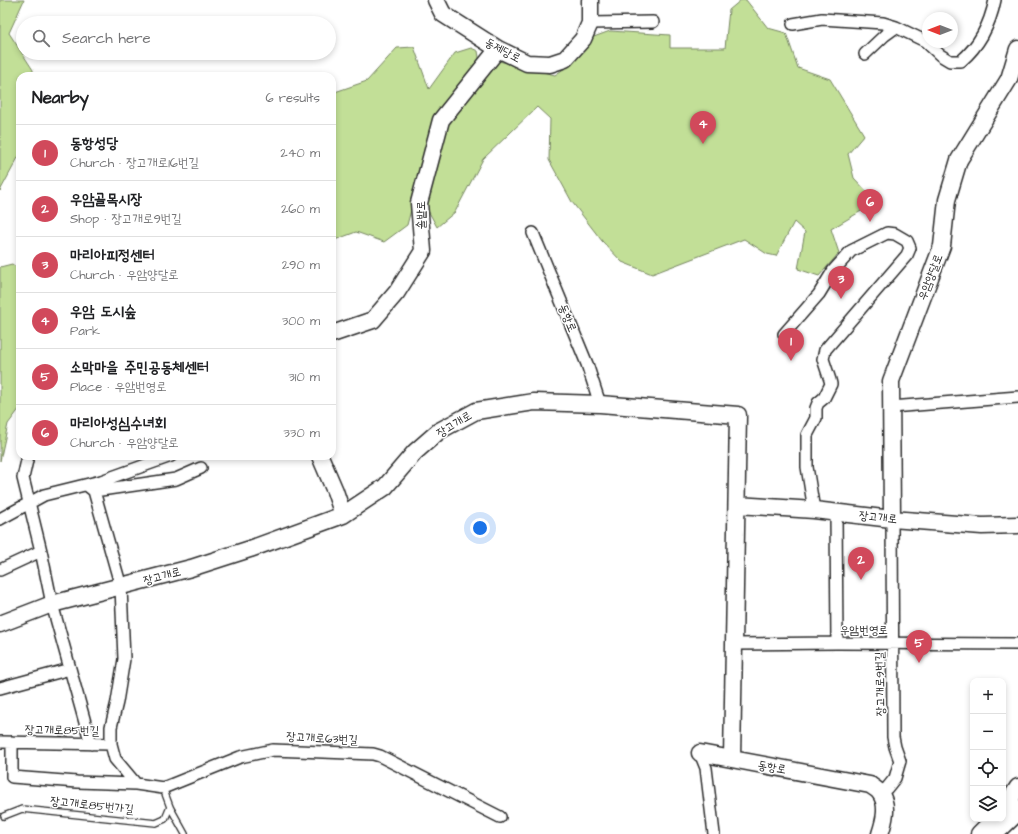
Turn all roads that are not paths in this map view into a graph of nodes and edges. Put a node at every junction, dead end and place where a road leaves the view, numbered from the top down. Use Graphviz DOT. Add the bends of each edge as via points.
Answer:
graph roads {
  1 [pos="436,0"];
  2 [pos="590,0"];
  3 [pos="995,0"];
  4 [pos="654,22"];
  5 [pos="590,24"];
  6 [pos="793,24"];
  7 [pos="896,27"];
  8 [pos="498,49"];
  9 [pos="1018,49"];
  10 [pos="865,54"];
  11 [pos="533,233"];
  12 [pos="336,333"];
  13 [pos="784,334"];
  14 [pos="1018,397"];
  15 [pos="600,404"];
  16 [pos="891,407"];
  17 [pos="27,460"];
  18 [pos="160,460"];
  19 [pos="322,460"];
  20 [pos="201,468"];
  21 [pos="90,488"];
  22 [pos="29,503"];
  23 [pos="737,505"];
  24 [pos="814,510"];
  25 [pos="836,513"];
  26 [pos="343,515"];
  27 [pos="0,519"];
  28 [pos="892,519"];
  29 [pos="1018,525"];
  30 [pos="41,551"];
  31 [pos="0,570"];
  32 [pos="121,587"];
  33 [pos="52,604"];
  34 [pos="0,624"];
  35 [pos="837,643"];
  36 [pos="892,643"];
  37 [pos="734,644"];
  38 [pos="1018,644"];
  39 [pos="70,669"];
  40 [pos="0,688"];
  41 [pos="0,742"];
  42 [pos="12,742"];
  43 [pos="91,744"];
  44 [pos="111,744"];
  45 [pos="700,753"];
  46 [pos="732,759"];
  47 [pos="136,784"];
  48 [pos="1018,787"];
  49 [pos="163,788"];
  50 [pos="880,793"];
  51 [pos="1006,805"];
  52 [pos="170,807"];
  53 [pos="1018,808"];
  54 [pos="4,816"];
  55 [pos="500,817"];
  56 [pos="991,822"];
  57 [pos="185,834"];
  58 [pos="714,834"];
  59 [pos="880,834"];
  60 [pos="980,834"];
  61 [pos="995,834"];
  1 -- 8 [label="street, 동제당로" via="443,14"];
  2 -- 5 [label="street, 동제당로"];
  3 -- 7 [label="street" via="987,27 973,52 962,62 950,61 925,41"];
  4 -- 5 [label="street"];
  5 -- 8 [label="street, 동제당로" via="582,39 565,59 550,64 527,63"];
  6 -- 7 [label="street" via="822,19 883,23"];
  7 -- 10 [label="street"];
  8 -- 12 [label="street, 솔밭로" via="441,120 419,203 423,252 397,292 373,320"];
  9 -- 16 [label="street, 우암양달로" via="1009,79 959,160 947,200 942,246 891,381"];
  11 -- 15 [label="street, 동항로" via="587,364"];
  13 -- 24 [label="street" via="851,252 887,233 895,234 907,241 910,248 907,255 825,350 823,359 831,384 816,408 816,418 808,435 807,466"];
  14 -- 16 [label="street"];
  15 -- 23 [label="street, 장고개로" via="738,415"];
  15 -- 26 [label="street, 장고개로" via="534,402 476,411 439,431 415,452 385,487"];
  16 -- 28 [label="street, 우암양달로"];
  17 -- 22 [label="street" via="23,478"];
  18 -- 21 [label="street" via="101,481"];
  19 -- 26 [label="street" via="336,491"];
  20 -- 21 [label="street" via="176,479"];
  21 -- 22 [label="street" via="44,495"];
  21 -- 32 [label="street"];
  22 -- 27 [label="street"];
  22 -- 30 [label="street"];
  23 -- 24 [label="street, 장고개로"];
  23 -- 37 [label="street, 장고개로"];
  24 -- 25 [label="street, 장고개로"];
  25 -- 28 [label="street, 장고개로"];
  25 -- 35 [label="street"];
  26 -- 32 [label="street, 장고개로" via="250,549"];
  28 -- 29 [label="street, 장고개로" via="982,526"];
  28 -- 36 [label="street, 장고개로9번길"];
  30 -- 31 [label="street"];
  30 -- 33 [label="street"];
  32 -- 33 [label="street, 장고개로"];
  32 -- 44 [label="street" via="124,659 111,727"];
  33 -- 34 [label="street, 장고개로"];
  33 -- 39 [label="street"];
  35 -- 36 [label="street, 우암번영로"];
  35 -- 37 [label="street, 우암번영로"];
  36 -- 38 [label="street, 우암번영로"];
  36 -- 50 [label="street, 장고개로9번길" via="893,737 900,761 895,778"];
  37 -- 46 [label="street, 장고개로"];
  39 -- 40 [label="street"];
  39 -- 43 [label="street"];
  41 -- 42 [label="street, 장고개로85번길"];
  42 -- 43 [label="street, 장고개로85번길"];
  42 -- 47 [label="street, 장고개로85번길" via="12,777"];
  43 -- 44 [label="street, 장고개로85번길"];
  44 -- 47 [label="street" via="116,759"];
  45 -- 46 [label="street, 동항로"];
  45 -- 58 [label="street, 동항로" via="706,768"];
  46 -- 50 [label="street, 동항로" via="870,785"];
  47 -- 49 [label="street"];
  48 -- 51 [label="street"];
  49 -- 52 [label="lane"];
  49 -- 55 [label="street, 장고개로63번길" via="240,757 273,750 373,754"];
  50 -- 59 [label="street" via="885,818"];
  52 -- 54 [label="lane, 장고개로85번가길" via="165,819 156,823 22,808"];
  52 -- 57 [label="lane"];
  53 -- 61 [label="street" via="1012,818"];
  56 -- 60 [label="street"];
}
